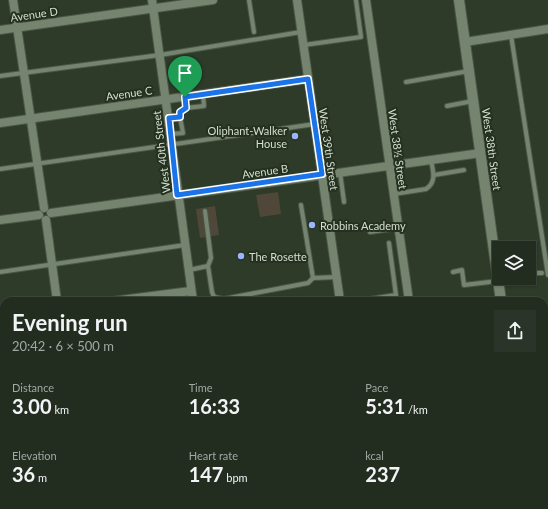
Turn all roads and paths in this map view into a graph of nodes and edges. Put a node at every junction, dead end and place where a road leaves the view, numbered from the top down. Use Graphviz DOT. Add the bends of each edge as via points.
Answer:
graph roads {
  1 [pos="13,0"];
  2 [pos="213,0"];
  3 [pos="249,0"];
  4 [pos="297,0"];
  5 [pos="356,0"];
  6 [pos="366,0"];
  7 [pos="459,0"];
  8 [pos="202,1"];
  9 [pos="152,4"];
  10 [pos="17,28"];
  11 [pos="548,29"];
  12 [pos="0,30"];
  13 [pos="254,32"];
  14 [pos="302,32"];
  15 [pos="511,34"];
  16 [pos="465,42"];
  17 [pos="303,45"];
  18 [pos="160,55"];
  19 [pos="469,71"];
  20 [pos="24,73"];
  21 [pos="0,76"];
  22 [pos="308,79"];
  23 [pos="406,82"];
  24 [pos="203,94"];
  25 [pos="185,97"];
  26 [pos="166,99"];
  27 [pos="474,101"];
  28 [pos="447,106"];
  29 [pos="186,108"];
  30 [pos="180,117"];
  31 [pos="31,118"];
  32 [pos="169,118"];
  33 [pos="0,123"];
  34 [pos="315,124"];
  35 [pos="171,134"];
  36 [pos="172,144"];
  37 [pos="481,153"];
  38 [pos="431,160"];
  39 [pos="37,164"];
  40 [pos="389,165"];
  41 [pos="0,169"];
  42 [pos="464,170"];
  43 [pos="340,172"];
  44 [pos="322,174"];
  45 [pos="434,175"];
  46 [pos="393,194"];
  47 [pos="177,195"];
  48 [pos="344,202"];
  49 [pos="300,205"];
  50 [pos="205,211"];
  51 [pos="43,215"];
  52 [pos="0,220"];
  53 [pos="398,228"];
  54 [pos="370,232"];
  55 [pos="493,241"];
  56 [pos="389,243"];
  57 [pos="185,245"];
  58 [pos="52,265"];
  59 [pos="208,266"];
  60 [pos="188,270"];
  61 [pos="0,272"];
  62 [pos="453,272"];
  63 [pos="536,273"];
  64 [pos="542,273"];
  65 [pos="548,275"];
  66 [pos="337,277"];
  67 [pos="312,278"];
  68 [pos="492,278"];
  69 [pos="499,285"];
  70 [pos="191,291"];
  71 [pos="56,297"];
  72 [pos="144,297"];
  73 [pos="192,297"];
  74 [pos="214,297"];
  75 [pos="234,297"];
  76 [pos="340,297"];
  77 [pos="383,297"];
  78 [pos="408,297"];
  79 [pos="500,297"];
  1 -- 10 [label="street"];
  2 -- 8 [label="street, Avenue D"];
  3 -- 13 [label="lane"];
  4 -- 14 [label="street, West 39th Street"];
  5 -- 17 [label="lane" via="361,36"];
  6 -- 40 [label="street, West 38½ Street"];
  7 -- 16 [label="street, West 38th Street"];
  8 -- 9 [label="street, Avenue D"];
  9 -- 10 [label="street, Avenue D"];
  9 -- 18 [label="street, West 40th Street"];
  10 -- 12 [label="street, Avenue D"];
  10 -- 20 [label="street"];
  11 -- 15 [label="street"];
  14 -- 17 [label="street, West 39th Street"];
  14 -- 18 [label="lane"];
  15 -- 16 [label="street"];
  15 -- 65 [label="lane"];
  16 -- 19 [label="street, West 38th Street"];
  17 -- 22 [label="street, West 39th Street"];
  18 -- 20 [label="lane"];
  18 -- 26 [label="street, West 40th Street"];
  19 -- 23 [label="lane"];
  19 -- 27 [label="street, West 38th Street"];
  20 -- 21 [label="lane"];
  20 -- 31 [label="street"];
  22 -- 24 [label="street, Avenue C"];
  22 -- 34 [label="street, West 39th Street"];
  24 -- 25 [label="street, Avenue C"];
  24 -- 29 [label="lane" via="204,106"];
  25 -- 26 [label="street, Avenue C"];
  25 -- 29 [label="lane"];
  26 -- 31 [label="street, Avenue C"];
  26 -- 32 [label="street, West 40th Street"];
  27 -- 28 [label="lane"];
  27 -- 37 [label="street, West 38th Street"];
  29 -- 30 [label="lane" via="180,112"];
  30 -- 32 [label="lane"];
  30 -- 35 [label="lane" via="183,133"];
  31 -- 33 [label="street, Avenue C"];
  31 -- 39 [label="street"];
  32 -- 35 [label="street, West 40th Street"];
  34 -- 36 [label="lane"];
  34 -- 44 [label="street, West 39th Street"];
  35 -- 36 [label="street, West 40th Street"];
  36 -- 39 [label="lane"];
  36 -- 47 [label="street, West 40th Street"];
  37 -- 38 [label="street, Avenue B"];
  37 -- 55 [label="street, West 38th Street"];
  38 -- 40 [label="street, Avenue B"];
  38 -- 45 [label="lane"];
  39 -- 41 [label="lane"];
  39 -- 51 [label="street"];
  40 -- 43 [label="street, Avenue B"];
  40 -- 46 [label="street, West 38½ Street"];
  42 -- 45 [label="lane"];
  43 -- 44 [label="street, Avenue B"];
  43 -- 48 [label="lane"];
  44 -- 47 [label="street, Avenue B"];
  44 -- 66 [label="street, West 39th Street"];
  45 -- 46 [label="lane" via="433,182 426,189"];
  46 -- 53 [label="street, West 38½ Street"];
  47 -- 51 [label="street, Avenue B" via="51,213 48,208"];
  47 -- 57 [label="street, West 40th Street"];
  49 -- 67 [label="lane"];
  50 -- 59 [label="lane" via="211,258"];
  51 -- 52 [label="street"];
  51 -- 58 [label="street"];
  53 -- 54 [label="lane"];
  53 -- 78 [label="street, West 38½ Street"];
  56 -- 77 [label="lane" via="396,295"];
  57 -- 58 [label="lane"];
  57 -- 60 [label="street, West 40th Street"];
  58 -- 61 [label="lane"];
  58 -- 71 [label="street"];
  59 -- 60 [label="lane"];
  59 -- 74 [label="lane"];
  60 -- 70 [label="street, West 40th Street"];
  62 -- 68 [label="lane" via="462,270 464,285"];
  63 -- 64 [label="lane"];
  66 -- 67 [label="lane"];
  66 -- 76 [label="street, West 39th Street"];
  67 -- 75 [label="lane" via="308,283"];
  69 -- 79 [label="street, West 38th Street"];
  70 -- 72 [label="street"];
  70 -- 73 [label="street, West 40th Street"];
}
